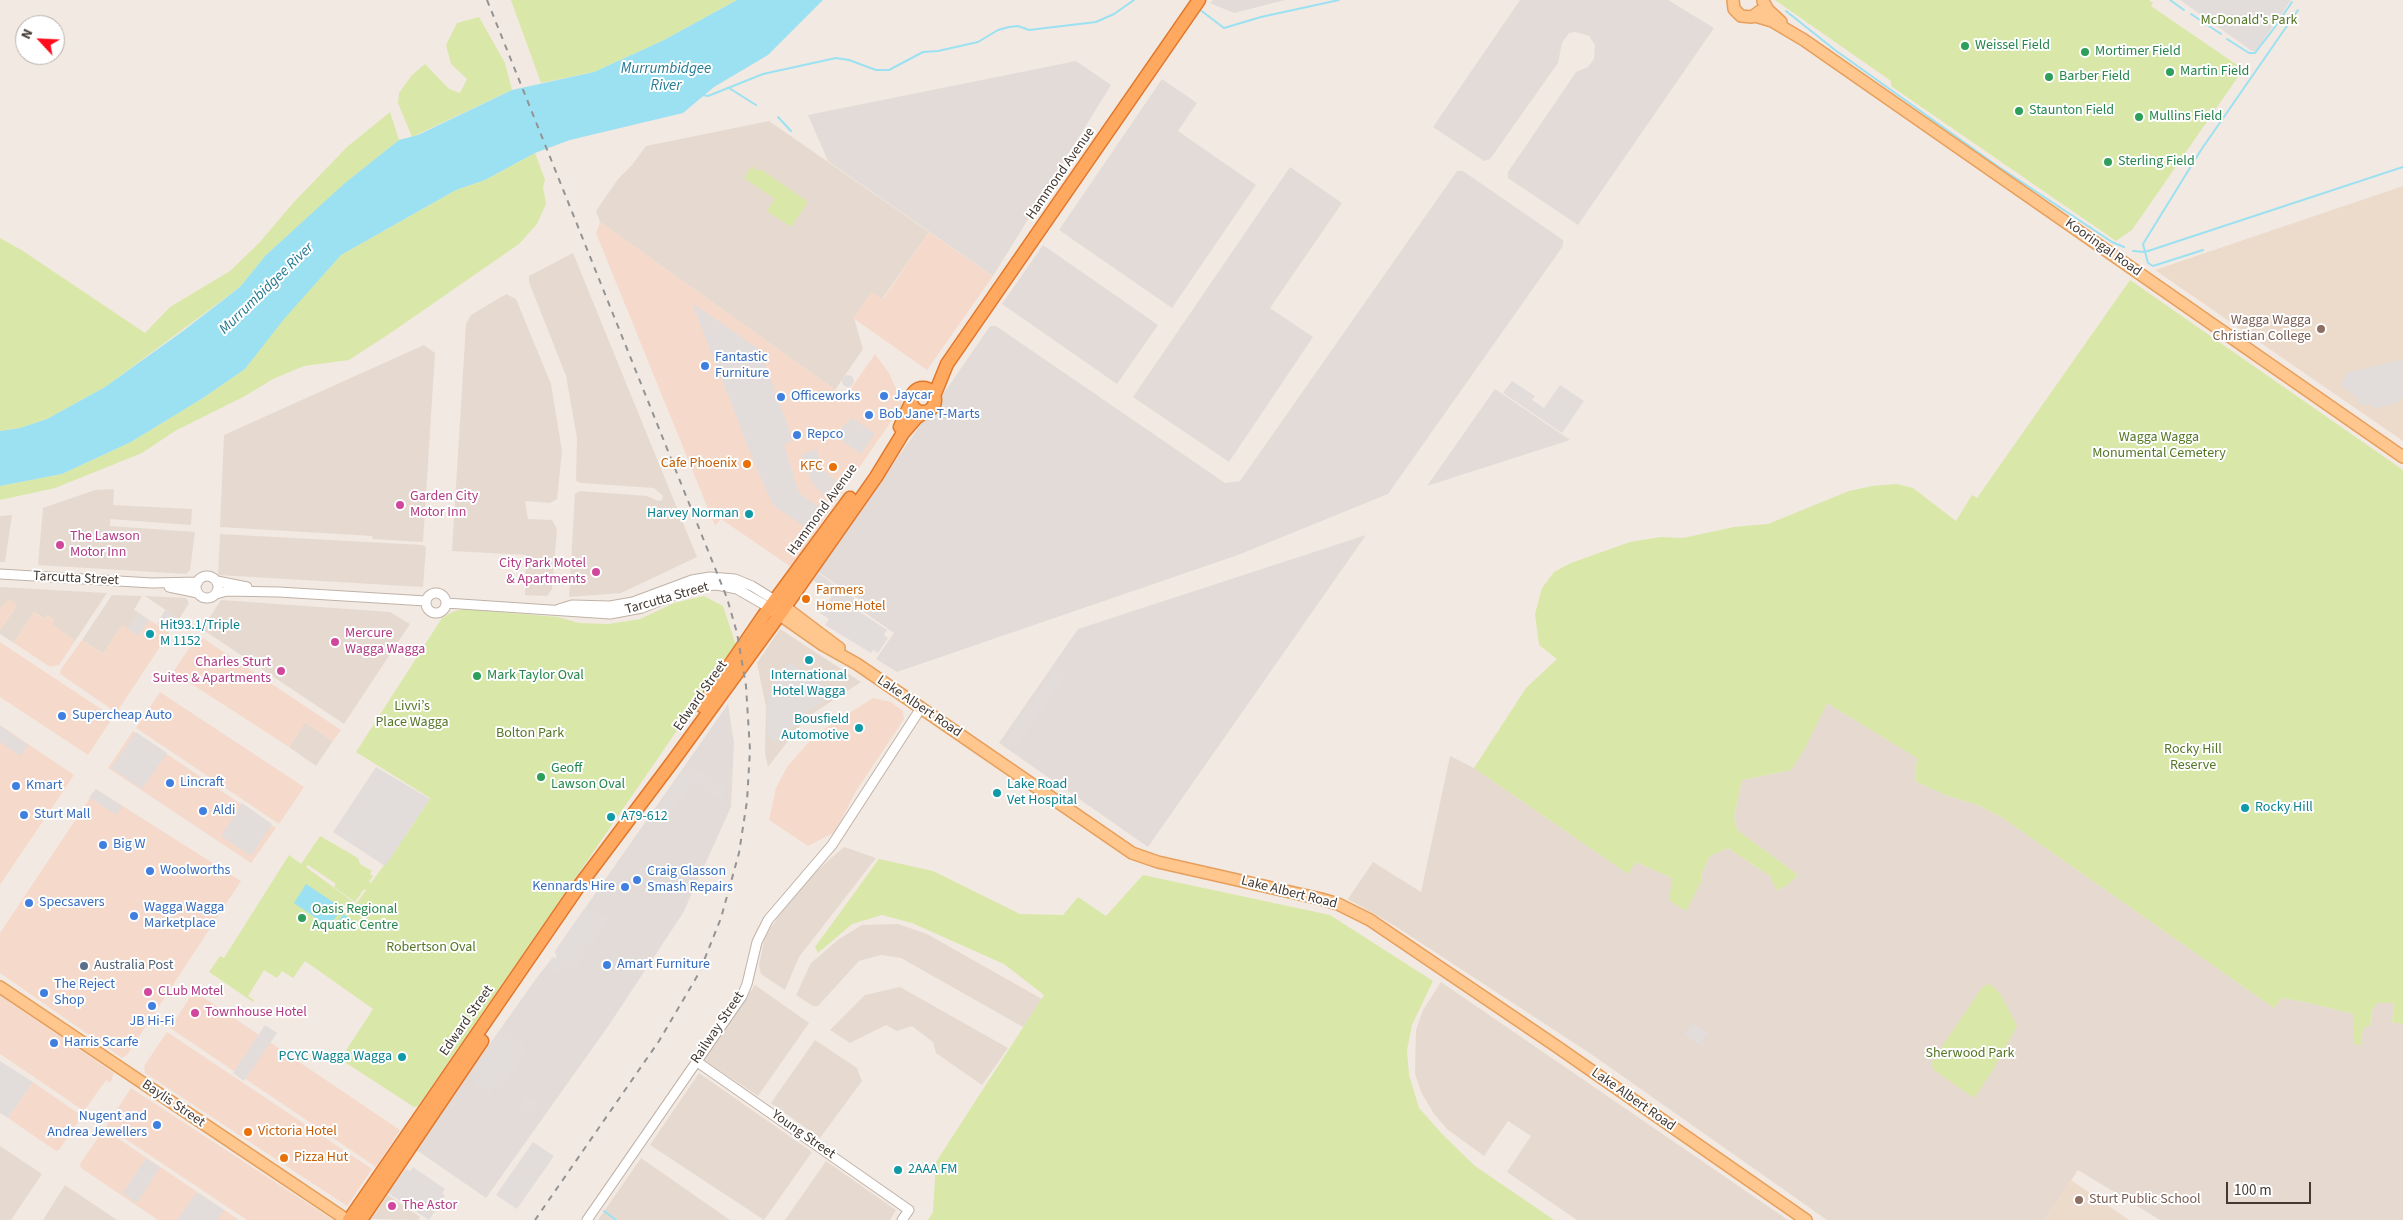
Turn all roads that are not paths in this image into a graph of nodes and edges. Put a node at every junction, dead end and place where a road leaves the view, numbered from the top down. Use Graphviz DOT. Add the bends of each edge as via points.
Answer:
graph roads {
  1 [pos="1199,0"];
  2 [pos="1763,0"];
  3 [pos="1732,1"];
  4 [pos="1754,16"];
  5 [pos="1804,40"];
  6 [pos="947,364"];
  7 [pos="924,388"];
  8 [pos="934,396"];
  9 [pos="911,402"];
  10 [pos="924,412"];
  11 [pos="2403,456"];
  12 [pos="0,574"];
  13 [pos="217,581"];
  14 [pos="198,582"];
  15 [pos="152,583"];
  16 [pos="279,592"];
  17 [pos="198,593"];
  18 [pos="216,594"];
  19 [pos="426,601"];
  20 [pos="446,603"];
  21 [pos="777,607"];
  22 [pos="921,708"];
  23 [pos="0,987"];
  24 [pos="696,1060"];
  25 [pos="418,1127"];
  26 [pos="348,1220"];
  27 [pos="361,1220"];
  28 [pos="587,1220"];
  29 [pos="902,1220"];
  30 [pos="1806,1220"];
  1 -- 6 [label="highway, Hammond Avenue"];
  2 -- 4 [label="main road" via="1760,11"];
  2 -- 5 [label="main road, Kooringal Road" via="1778,20"];
  3 -- 4 [label="main road, Kooringal Road" via="1737,13"];
  4 -- 5 [label="main road, Kooringal Road" via="1772,21"];
  5 -- 11 [label="main road, Kooringal Road"];
  6 -- 7 [label="highway, Hammond Avenue"];
  6 -- 8 [label="highway, Hammond Avenue"];
  7 -- 8 [label="highway"];
  7 -- 9 [label="highway" via="913,394"];
  8 -- 10 [label="highway" via="934,406"];
  9 -- 10 [label="highway" via="917,411"];
  9 -- 21 [label="highway, Hammond Avenue" via="906,418"];
  10 -- 21 [label="highway, Hammond Avenue" via="903,433 876,476"];
  12 -- 15 [label="street, Tarcutta Street"];
  13 -- 14 [label="street" via="208,576"];
  13 -- 16 [label="street"];
  13 -- 18 [label="street"];
  14 -- 15 [label="street, Tarcutta Street"];
  14 -- 17 [label="street"];
  15 -- 17 [label="street, Tarcutta Street"];
  16 -- 18 [label="street" via="227,591"];
  16 -- 19 [label="street"];
  17 -- 18 [label="street" via="208,598"];
  19 -- 20 [label="street" via="436,592 444,597"];
  19 -- 20 [label="street" via="428,609 436,613 444,609"];
  20 -- 21 [label="street, Tarcutta Street" via="559,609 572,613 642,608 695,587 710,585 728,586"];
  21 -- 22 [label="main road, Lake Albert Road" via="835,644 857,664"];
  21 -- 25 [label="highway, Edward Street" via="695,717 630,820 576,890"];
  22 -- 24 [label="street, Railway Street" via="832,845 768,920 757,942 745,990"];
  22 -- 30 [label="main road, Lake Albert Road" via="1132,853 1158,862 1321,899 1370,920"];
  23 -- 26 [label="main road, Baylis Street"];
  24 -- 28 [label="street, Railway Street"];
  24 -- 29 [label="street, Young Street" via="909,1210"];
  25 -- 26 [label="highway, Edward Street"];
  25 -- 27 [label="highway, Edward Street"];
}
